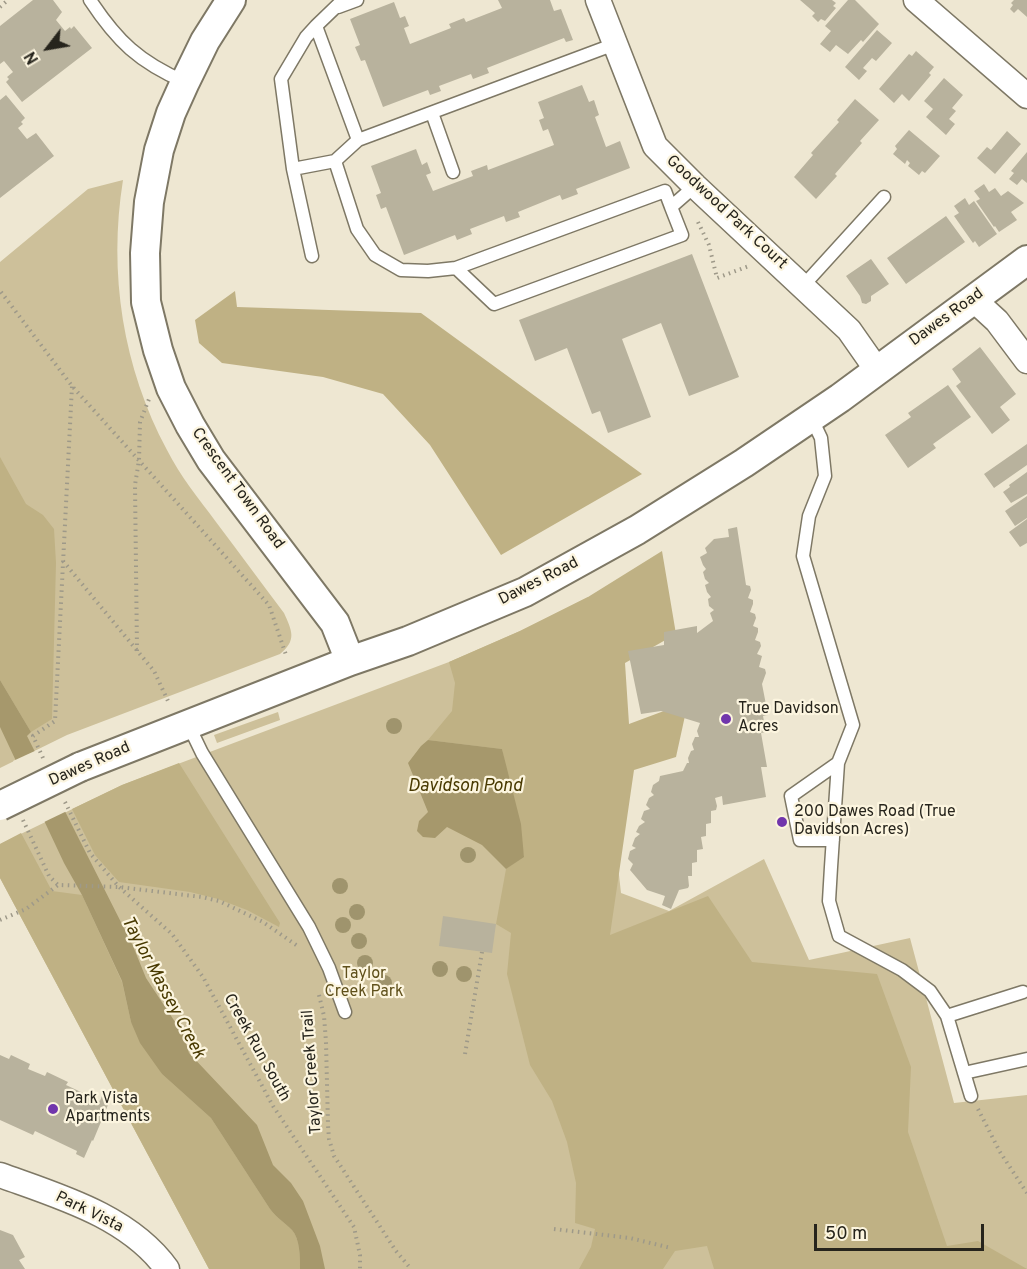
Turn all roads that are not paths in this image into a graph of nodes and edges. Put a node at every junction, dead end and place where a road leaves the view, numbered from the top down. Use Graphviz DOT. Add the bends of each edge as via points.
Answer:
graph roads {
  1 [pos="90,0"];
  2 [pos="231,0"];
  3 [pos="357,0"];
  4 [pos="598,0"];
  5 [pos="916,0"];
  6 [pos="340,4"];
  7 [pos="316,26"];
  8 [pos="615,44"];
  9 [pos="185,82"];
  10 [pos="1027,96"];
  11 [pos="432,113"];
  12 [pos="358,140"];
  13 [pos="335,161"];
  14 [pos="293,169"];
  15 [pos="453,172"];
  16 [pos="695,186"];
  17 [pos="884,197"];
  18 [pos="671,207"];
  19 [pos="312,256"];
  20 [pos="1027,260"];
  21 [pos="456,268"];
  22 [pos="803,286"];
  23 [pos="973,299"];
  24 [pos="1027,361"];
  25 [pos="877,370"];
  26 [pos="811,417"];
  27 [pos="350,661"];
  28 [pos="188,724"];
  29 [pos="838,763"];
  30 [pos="10,811"];
  31 [pos="833,840"];
  32 [pos="1023,992"];
  33 [pos="345,1012"];
  34 [pos="947,1016"];
  35 [pos="1027,1059"];
  36 [pos="964,1073"];
  37 [pos="971,1096"];
  38 [pos="0,1174"];
  39 [pos="167,1269"];
  1 -- 9 [label="lane" via="120,41 158,70"];
  2 -- 9 [label="street, Crescent Town Road"];
  3 -- 6 [label="lane"];
  4 -- 8 [label="street, Goodwood Park Court"];
  5 -- 10 [label="street"];
  6 -- 7 [label="lane"];
  7 -- 12 [label="lane"];
  7 -- 14 [label="lane" via="281,79"];
  8 -- 11 [label="lane"];
  8 -- 16 [label="street, Goodwood Park Court" via="655,146"];
  9 -- 27 [label="street, Crescent Town Road" via="159,150 148,202 146,302 158,350 171,388 206,451 335,623"];
  11 -- 12 [label="lane"];
  11 -- 15 [label="lane"];
  12 -- 13 [label="lane"];
  13 -- 14 [label="lane"];
  13 -- 21 [label="lane" via="357,229 375,255 401,270"];
  14 -- 19 [label="lane"];
  16 -- 18 [label="lane"];
  16 -- 22 [label="street, Goodwood Park Court"];
  17 -- 22 [label="lane"];
  18 -- 21 [label="lane" via="665,190"];
  18 -- 21 [label="lane" via="682,235 494,304"];
  20 -- 23 [label="street, Dawes Road"];
  22 -- 25 [label="street, Goodwood Park Court" via="849,330"];
  23 -- 24 [label="street" via="997,321"];
  23 -- 25 [label="street, Dawes Road"];
  25 -- 26 [label="street, Dawes Road"];
  26 -- 27 [label="street, Dawes Road" via="637,530 525,592"];
  26 -- 29 [label="lane" via="821,438 825,476 808,516 803,556 853,725"];
  27 -- 28 [label="street, Dawes Road"];
  28 -- 30 [label="street, Dawes Road, bridge" via="80,767"];
  28 -- 33 [label="lane" via="309,927"];
  29 -- 31 [label="lane"];
  29 -- 31 [label="lane" via="791,796 800,840"];
  31 -- 34 [label="lane" via="829,901 839,936 902,970 930,992"];
  32 -- 34 [label="lane"];
  34 -- 36 [label="lane"];
  35 -- 36 [label="lane"];
  36 -- 37 [label="lane"];
  38 -- 39 [label="street, Park Vista" via="122,1225"];
}
